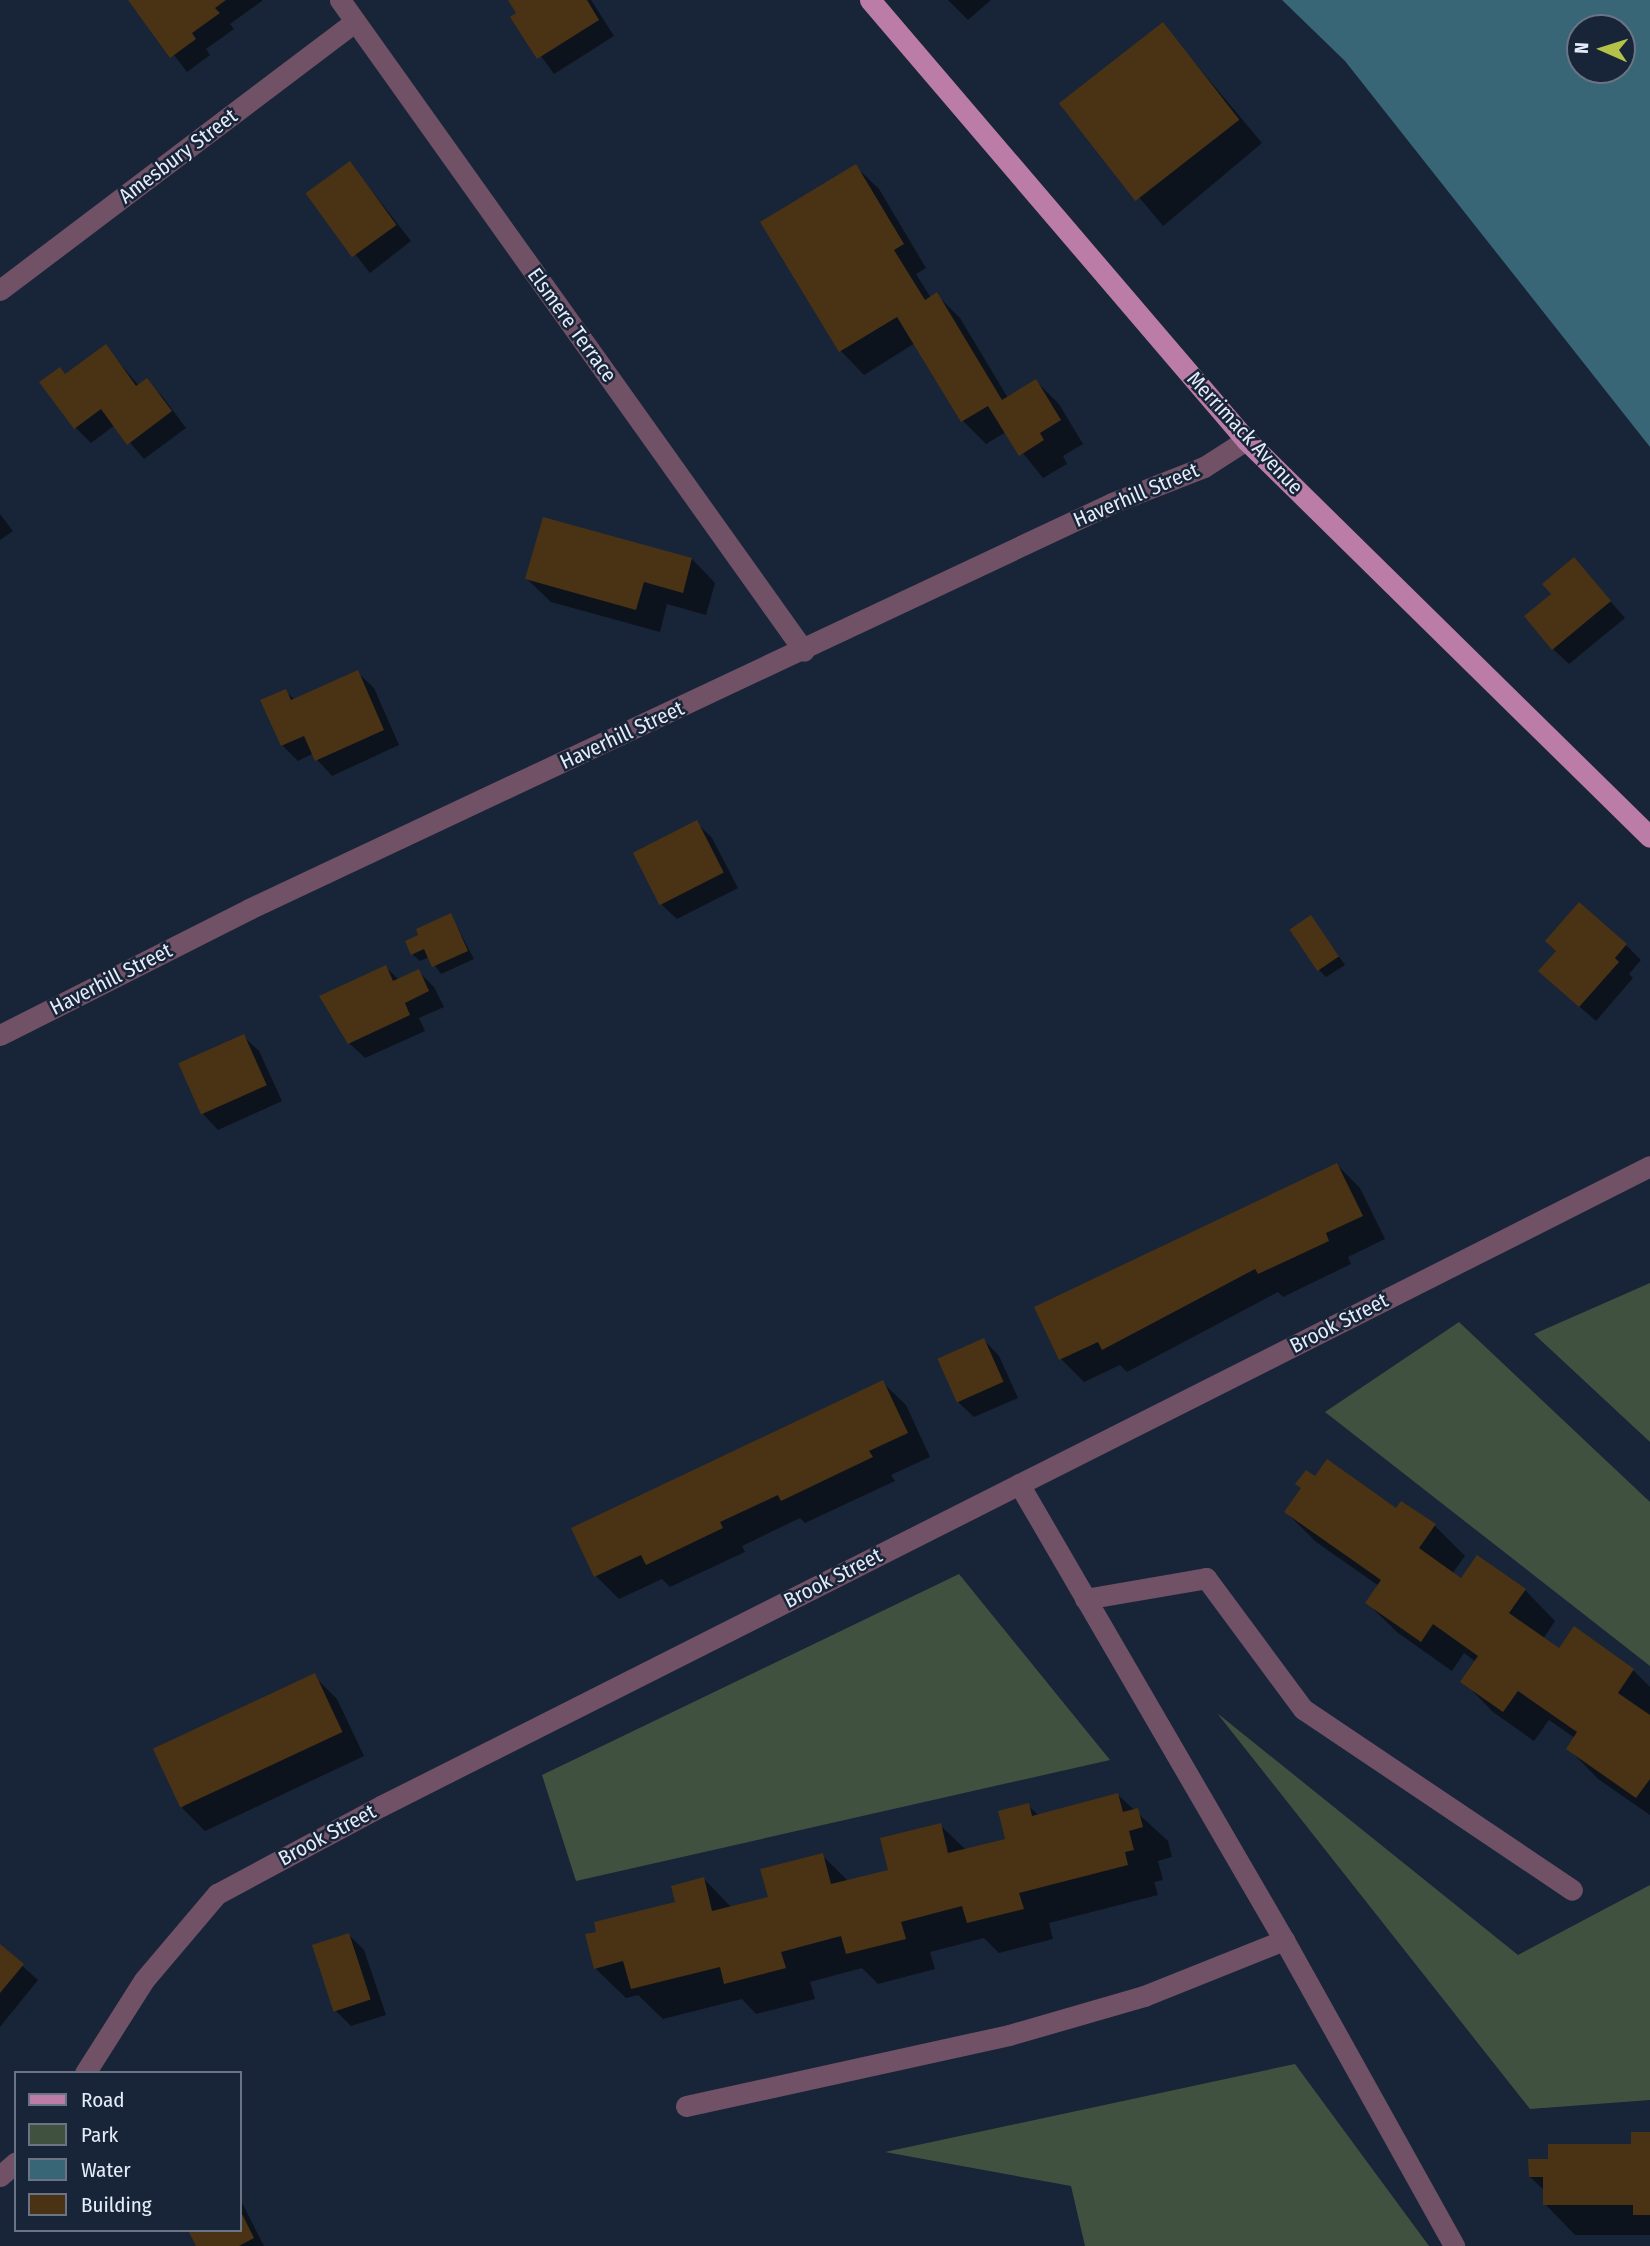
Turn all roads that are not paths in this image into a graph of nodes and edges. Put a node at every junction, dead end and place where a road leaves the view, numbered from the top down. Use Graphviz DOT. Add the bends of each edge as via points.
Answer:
graph roads {
  1 [pos="340,0"];
  2 [pos="870,0"];
  3 [pos="355,22"];
  4 [pos="0,290"];
  5 [pos="1246,440"];
  6 [pos="804,651"];
  7 [pos="1650,837"];
  8 [pos="0,1035"];
  9 [pos="1650,1166"];
  10 [pos="1019,1484"];
  11 [pos="1085,1599"];
  12 [pos="1572,1891"];
  13 [pos="1284,1940"];
  14 [pos="86,2071"];
  15 [pos="686,2106"];
  16 [pos="14,2164"];
  17 [pos="0,2176"];
  18 [pos="1454,2246"];
  1 -- 3 [label="street, Elsmere Terrace"];
  2 -- 5 [label="main road, Merrimack Avenue"];
  3 -- 4 [label="street, Amesbury Street"];
  3 -- 6 [label="street, Elsmere Terrace"];
  5 -- 6 [label="street, Haverhill Street" via="1204,467 1112,503"];
  5 -- 7 [label="main road, Merrimack Avenue"];
  6 -- 8 [label="street, Haverhill Street" via="249,909"];
  9 -- 10 [label="street, Brook Street"];
  10 -- 11 [label="street"];
  10 -- 14 [label="street, Brook Street" via="381,1806 218,1894 144,1980"];
  11 -- 12 [label="street" via="1206,1578 1303,1709"];
  11 -- 13 [label="street"];
  13 -- 15 [label="street" via="1144,1996 1009,2035"];
  13 -- 18 [label="street"];
  16 -- 17 [label="street"];
}
